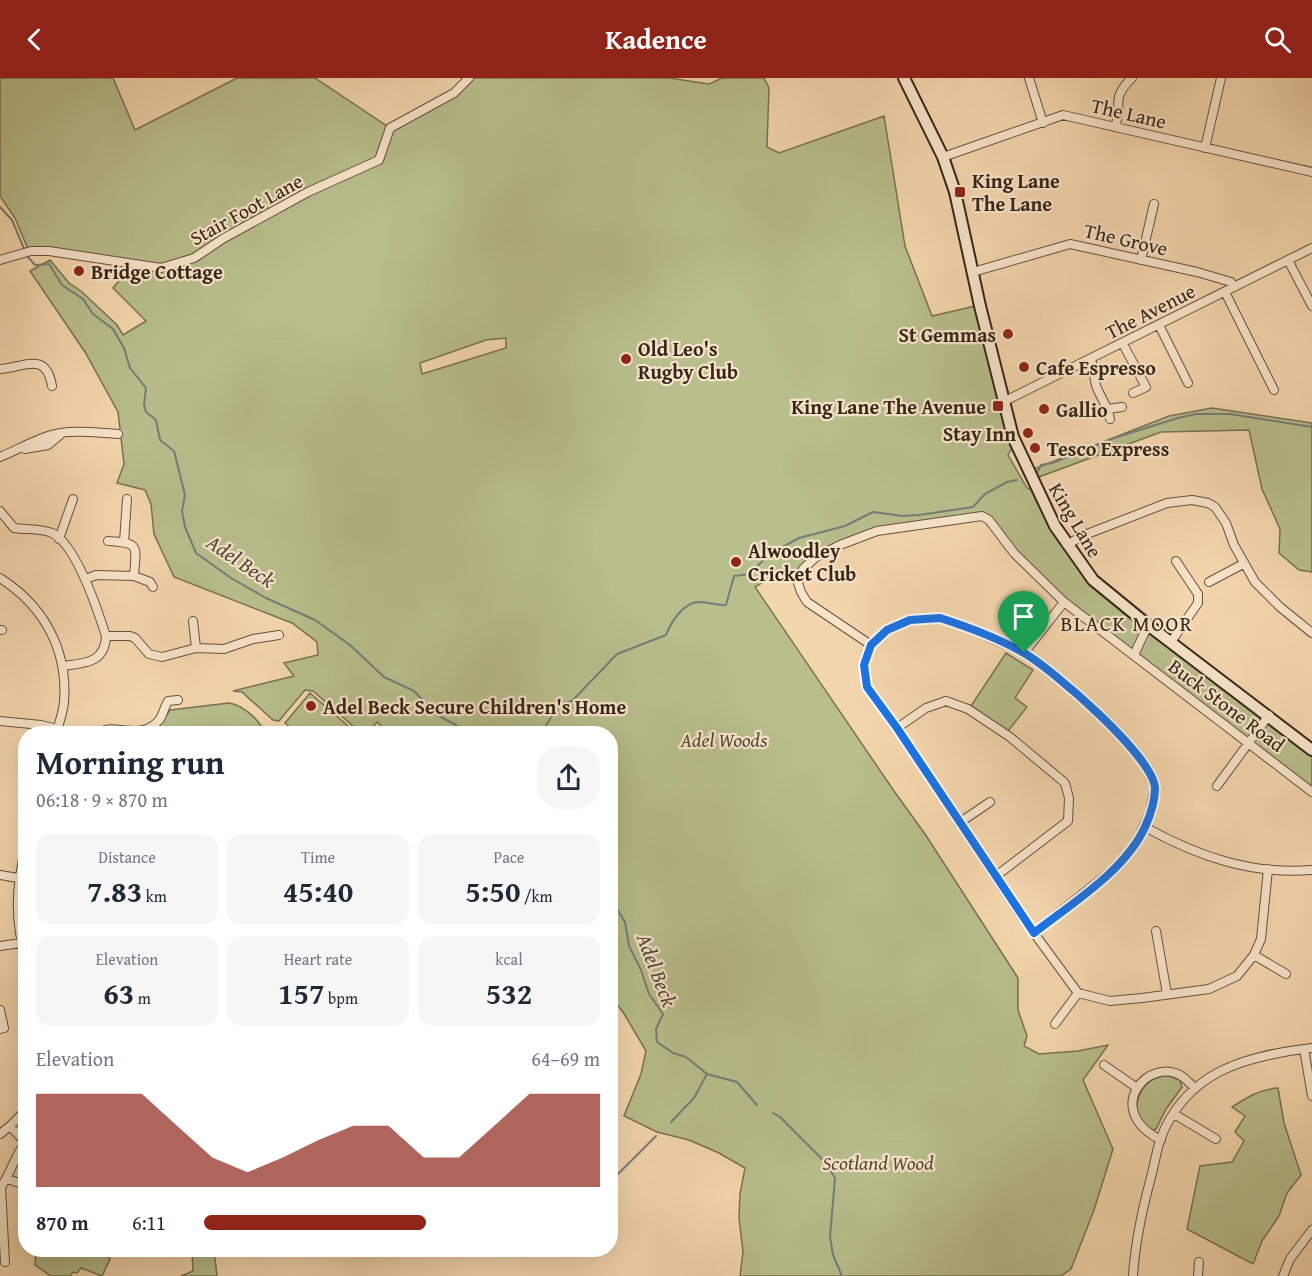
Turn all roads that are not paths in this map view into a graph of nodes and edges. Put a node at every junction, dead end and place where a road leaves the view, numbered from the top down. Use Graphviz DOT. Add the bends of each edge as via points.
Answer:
graph roads {
  1 [pos="469,78"];
  2 [pos="904,78"];
  3 [pos="1029,78"];
  4 [pos="1132,78"];
  5 [pos="1221,78"];
  6 [pos="1043,123"];
  7 [pos="1115,127"];
  8 [pos="1205,148"];
  9 [pos="943,157"];
  10 [pos="1312,172"];
  11 [pos="1154,204"];
  12 [pos="1312,248"];
  13 [pos="0,260"];
  14 [pos="1141,260"];
  15 [pos="1288,260"];
  16 [pos="974,272"];
  17 [pos="1234,287"];
  18 [pos="1225,292"];
  19 [pos="1312,306"];
  20 [pos="1159,325"];
  21 [pos="1123,344"];
  22 [pos="1091,360"];
  23 [pos="0,369"];
  24 [pos="1188,383"];
  25 [pos="52,386"];
  26 [pos="1274,390"];
  27 [pos="1133,393"];
  28 [pos="1003,402"];
  29 [pos="1122,407"];
  30 [pos="1108,409"];
  31 [pos="1110,419"];
  32 [pos="118,434"];
  33 [pos="0,457"];
  34 [pos="73,499"];
  35 [pos="127,499"];
  36 [pos="0,511"];
  37 [pos="59,539"];
  38 [pos="108,541"];
  39 [pos="124,542"];
  40 [pos="1067,545"];
  41 [pos="1176,561"];
  42 [pos="1243,564"];
  43 [pos="134,576"];
  44 [pos="0,578"];
  45 [pos="86,579"];
  46 [pos="1209,582"];
  47 [pos="153,587"];
  48 [pos="1064,602"];
  49 [pos="193,621"];
  50 [pos="1148,625"];
  51 [pos="1312,633"];
  52 [pos="279,635"];
  53 [pos="106,636"];
  54 [pos="1171,642"];
  55 [pos="871,645"];
  56 [pos="196,648"];
  57 [pos="1024,653"];
  58 [pos="1134,655"];
  59 [pos="63,666"];
  60 [pos="178,699"];
  61 [pos="1269,715"];
  62 [pos="0,721"];
  63 [pos="43,726"];
  64 [pos="58,726"];
  65 [pos="151,726"];
  66 [pos="897,728"];
  67 [pos="1248,742"];
  68 [pos="1312,750"];
  69 [pos="1217,786"];
  70 [pos="1312,792"];
  71 [pos="990,802"];
  72 [pos="959,823"];
  73 [pos="1145,828"];
  74 [pos="1268,869"];
  75 [pos="1312,870"];
  76 [pos="0,875"];
  77 [pos="996,876"];
  78 [pos="18,878"];
  79 [pos="18,927"];
  80 [pos="1156,931"];
  81 [pos="1034,933"];
  82 [pos="18,943"];
  83 [pos="0,946"];
  84 [pos="1254,955"];
  85 [pos="1286,974"];
  86 [pos="1078,993"];
  87 [pos="1167,994"];
  88 [pos="0,1010"];
  89 [pos="1055,1024"];
  90 [pos="0,1029"];
  91 [pos="1308,1048"];
  92 [pos="1104,1065"];
  93 [pos="1194,1087"];
  94 [pos="1137,1088"];
  95 [pos="1312,1096"];
  96 [pos="1174,1114"];
  97 [pos="18,1118"];
  98 [pos="10,1126"];
  99 [pos="0,1134"];
  100 [pos="18,1135"];
  101 [pos="1216,1139"];
  102 [pos="1161,1140"];
  103 [pos="18,1154"];
  104 [pos="7,1179"];
  105 [pos="18,1182"];
  106 [pos="0,1194"];
  107 [pos="1312,1230"];
  108 [pos="5,1262"];
  109 [pos="1199,1262"];
  110 [pos="1133,1276"];
  111 [pos="1198,1276"];
  112 [pos="1283,1276"];
  1 -- 13 [label="street, Stair Foot Lane" via="454,93 390,128 379,160 308,192 194,258 161,268 49,251 31,251"];
  2 -- 9 [label="street, King Lane"];
  3 -- 6 [label="street"];
  4 -- 7 [label="street" via="1120,90"];
  5 -- 8 [label="street"];
  6 -- 7 [label="street, The Lane" via="1063,115"];
  6 -- 9 [label="street, The Lane"];
  7 -- 8 [label="street, The Lane"];
  8 -- 10 [label="street, The Lane"];
  9 -- 16 [label="street, King Lane"];
  11 -- 14 [label="street"];
  12 -- 15 [label="street, The Avenue"];
  14 -- 16 [label="street, The Grove" via="1070,244"];
  14 -- 17 [label="street, The Grove" via="1232,282"];
  15 -- 17 [label="street, The Avenue"];
  15 -- 19 [label="street"];
  16 -- 28 [label="street, King Lane"];
  17 -- 18 [label="street, The Avenue"];
  18 -- 20 [label="street, The Avenue"];
  18 -- 26 [label="street"];
  20 -- 21 [label="street, The Avenue"];
  20 -- 24 [label="street"];
  21 -- 22 [label="street, The Avenue"];
  21 -- 27 [label="street" via="1146,387"];
  22 -- 28 [label="street, The Avenue"];
  22 -- 30 [label="street" via="1096,386"];
  23 -- 25 [label="street" via="36,363 46,370"];
  28 -- 40 [label="street, King Lane" via="1013,437"];
  29 -- 30 [label="street"];
  30 -- 31 [label="street"];
  32 -- 33 [label="street" via="63,432"];
  34 -- 37 [label="street"];
  35 -- 39 [label="street"];
  36 -- 37 [label="street" via="14,528 50,532"];
  37 -- 45 [label="street"];
  38 -- 39 [label="street"];
  39 -- 43 [label="street" via="136,551"];
  40 -- 42 [label="street" via="1167,503 1201,500 1221,514"];
  40 -- 50 [label="street, King Lane" via="1093,580"];
  41 -- 54 [label="street" via="1198,594 1198,603"];
  42 -- 46 [label="street"];
  42 -- 51 [label="street" via="1280,607"];
  43 -- 45 [label="street" via="96,575"];
  43 -- 47 [label="street"];
  44 -- 59 [label="street" via="37,609 55,639"];
  45 -- 53 [label="street"];
  48 -- 55 [label="street, Buck Stone Road" via="982,516 877,531 816,557 803,569 798,583 807,602"];
  48 -- 57 [label="street"];
  48 -- 58 [label="street, Buck Stone Road"];
  49 -- 56 [label="street"];
  50 -- 54 [label="street, King Lane"];
  50 -- 58 [label="street"];
  52 -- 56 [label="street" via="218,650"];
  53 -- 56 [label="street" via="135,638 144,651 156,657"];
  53 -- 59 [label="street" via="104,651 94,660"];
  54 -- 61 [label="street, King Lane"];
  55 -- 57 [label="street" via="887,630 910,620 940,618"];
  55 -- 66 [label="street" via="864,665 867,687"];
  57 -- 73 [label="street" via="1104,718 1142,760 1155,786"];
  58 -- 67 [label="street, Buck Stone Road"];
  59 -- 64 [label="street" via="64,704"];
  60 -- 65 [label="street" via="168,701 160,719"];
  61 -- 67 [label="street"];
  61 -- 68 [label="street, King Lane"];
  62 -- 63 [label="street"];
  66 -- 72 [label="street"];
  66 -- 77 [label="street" via="926,708 945,701 968,709 1010,737 1065,783 1068,821"];
  67 -- 69 [label="street"];
  67 -- 70 [label="street, Buck Stone Road"];
  71 -- 72 [label="street"];
  72 -- 77 [label="street"];
  73 -- 74 [label="street" via="1215,859"];
  73 -- 81 [label="street" via="1114,869"];
  74 -- 75 [label="street"];
  74 -- 84 [label="street" via="1261,939"];
  76 -- 78 [label="street"];
  77 -- 81 [label="street"];
  78 -- 79 [label="street"];
  80 -- 87 [label="street"];
  81 -- 86 [label="street"];
  82 -- 83 [label="street"];
  84 -- 85 [label="street"];
  84 -- 87 [label="street" via="1237,976 1209,989"];
  86 -- 87 [label="street" via="1110,1001"];
  86 -- 89 [label="street"];
  88 -- 90 [label="street" via="4,1028"];
  91 -- 93 [label="street" via="1224,1067"];
  91 -- 95 [label="street"];
  92 -- 94 [label="street"];
  93 -- 94 [label="street" via="1183,1076 1161,1072"];
  93 -- 96 [label="street"];
  94 -- 102 [label="street" via="1132,1104 1134,1115 1147,1133"];
  96 -- 101 [label="street"];
  96 -- 102 [label="street"];
  97 -- 98 [label="street"];
  98 -- 99 [label="street"];
  98 -- 100 [label="street"];
  102 -- 110 [label="street" via="1146,1195"];
  103 -- 104 [label="street"];
  104 -- 105 [label="street"];
  104 -- 106 [label="street"];
  106 -- 108 [label="street"];
  107 -- 112 [label="street" via="1290,1259"];
  109 -- 111 [label="street"];
}
